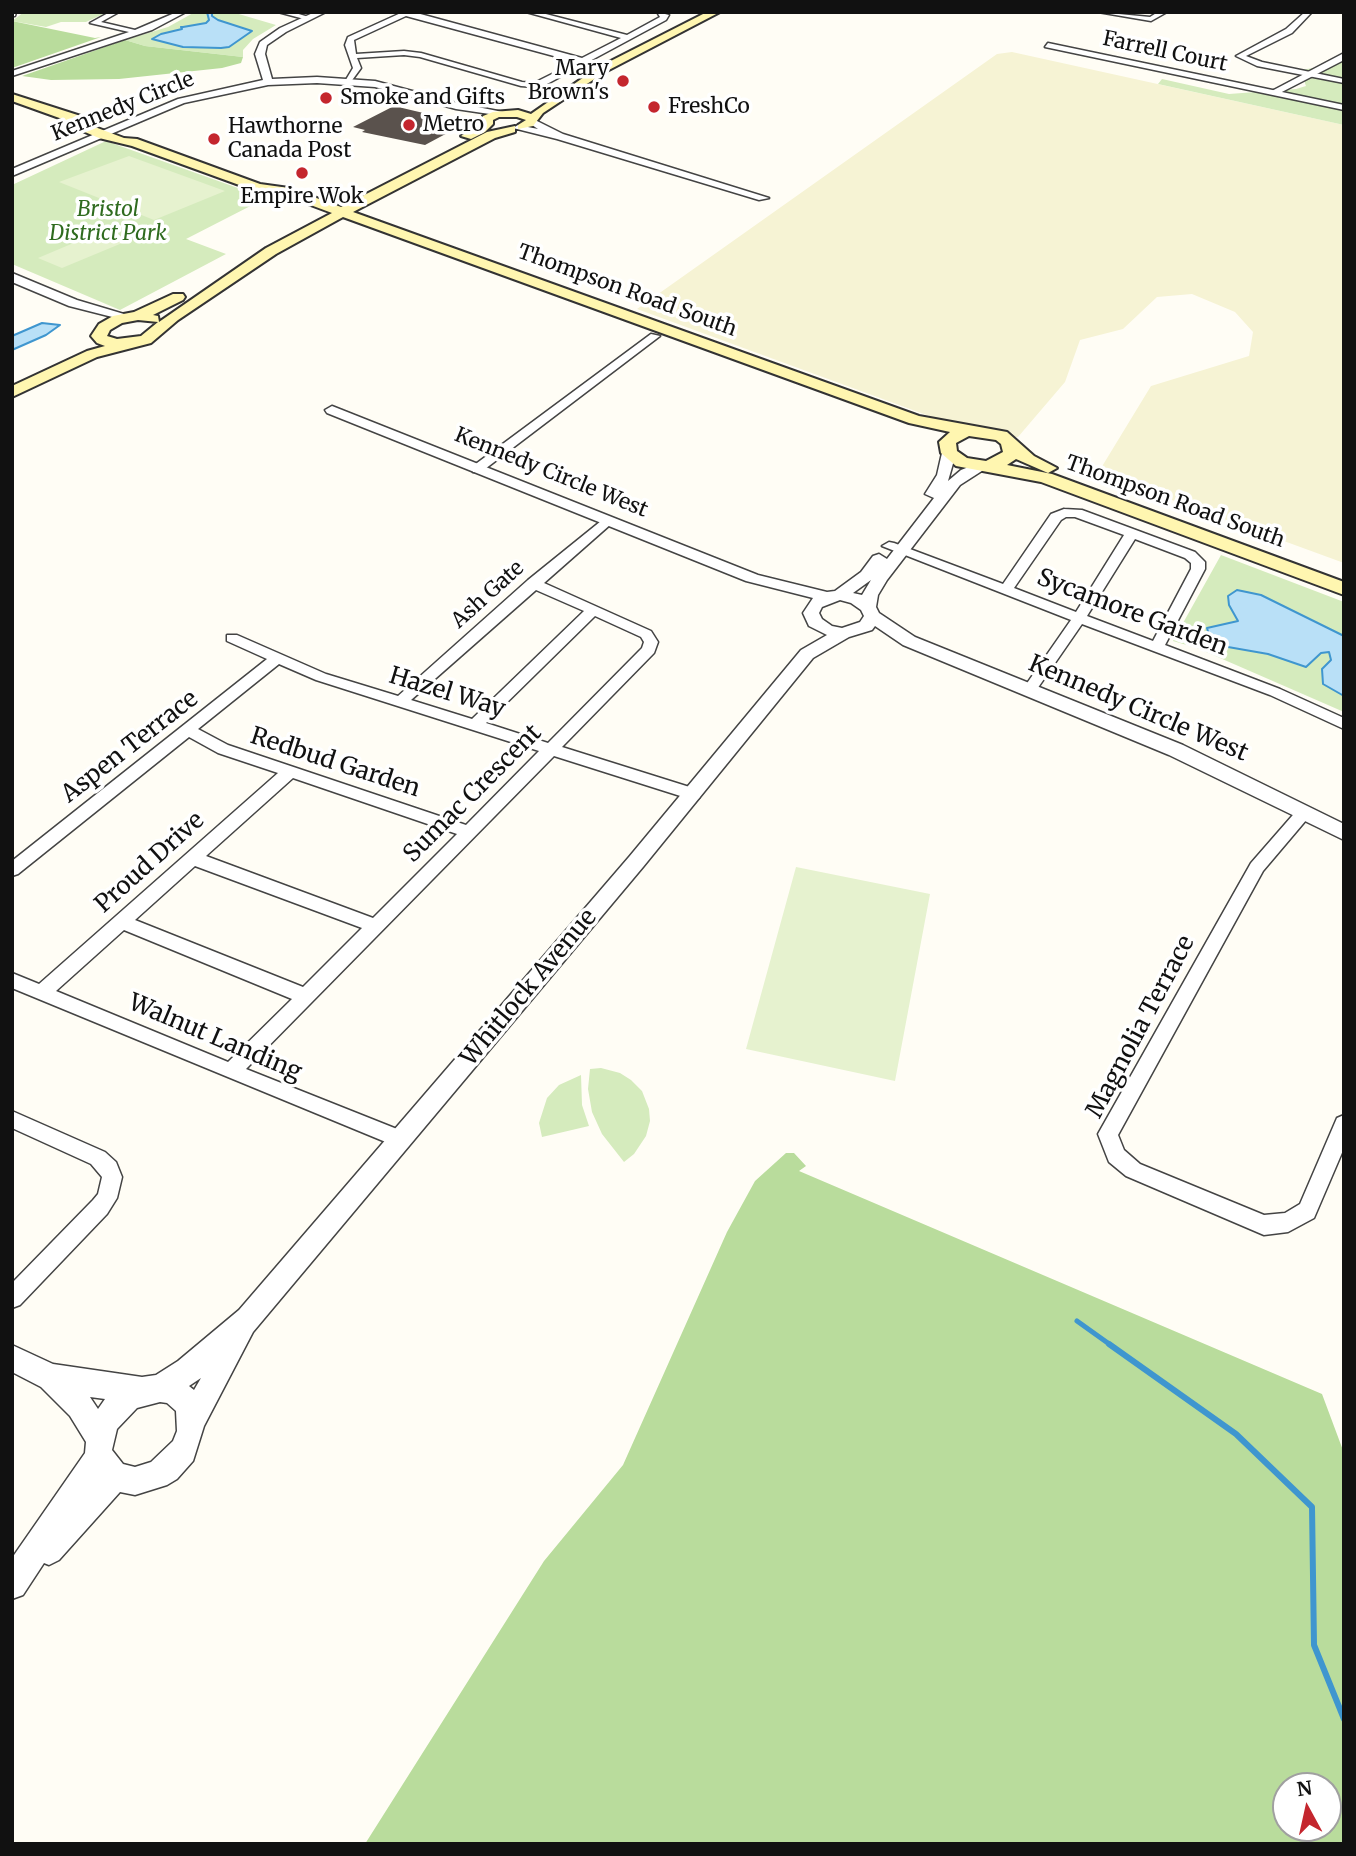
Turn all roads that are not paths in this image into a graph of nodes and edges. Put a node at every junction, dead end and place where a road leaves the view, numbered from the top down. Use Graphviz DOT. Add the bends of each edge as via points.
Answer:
graph roads {
  1 [pos="116,12"];
  2 [pos="183,12"];
  3 [pos="281,12"];
  4 [pos="322,12"];
  5 [pos="529,12"];
  6 [pos="660,12"];
  7 [pos="691,12"];
  8 [pos="715,12"];
  9 [pos="1101,12"];
  10 [pos="1164,12"];
  11 [pos="1309,12"];
  12 [pos="408,13"];
  13 [pos="308,18"];
  14 [pos="139,31"];
  15 [pos="628,37"];
  16 [pos="1048,45"];
  17 [pos="1344,56"];
  18 [pos="354,57"];
  19 [pos="583,61"];
  20 [pos="12,74"];
  21 [pos="1311,74"];
  22 [pos="1344,80"];
  23 [pos="347,81"];
  24 [pos="268,82"];
  25 [pos="1273,93"];
  26 [pos="12,97"];
  27 [pos="456,106"];
  28 [pos="1344,108"];
  29 [pos="507,112"];
  30 [pos="531,120"];
  31 [pos="487,122"];
  32 [pos="514,128"];
  33 [pos="108,132"];
  34 [pos="559,136"];
  35 [pos="12,173"];
  36 [pos="763,198"];
  37 [pos="331,213"];
  38 [pos="12,277"];
  39 [pos="73,303"];
  40 [pos="133,317"];
  41 [pos="160,327"];
  42 [pos="100,333"];
  43 [pos="655,336"];
  44 [pos="126,344"];
  45 [pos="12,381"];
  46 [pos="12,392"];
  47 [pos="332,410"];
  48 [pos="970,431"];
  49 [pos="1013,448"];
  50 [pos="947,450"];
  51 [pos="984,467"];
  52 [pos="477,468"];
  53 [pos="606,521"];
  54 [pos="1132,533"];
  55 [pos="895,548"];
  56 [pos="1344,575"];
  57 [pos="752,578"];
  58 [pos="533,583"];
  59 [pos="1344,589"];
  60 [pos="1006,590"];
  61 [pos="834,596"];
  62 [pos="594,611"];
  63 [pos="870,612"];
  64 [pos="1079,617"];
  65 [pos="813,618"];
  66 [pos="848,632"];
  67 [pos="232,638"];
  68 [pos="909,641"];
  69 [pos="1157,646"];
  70 [pos="807,654"];
  71 [pos="276,659"];
  72 [pos="1030,689"];
  73 [pos="400,702"];
  74 [pos="1344,724"];
  75 [pos="475,726"];
  76 [pos="188,730"];
  77 [pos="553,750"];
  78 [pos="291,771"];
  79 [pos="693,794"];
  80 [pos="1305,812"];
  81 [pos="470,832"];
  82 [pos="1344,833"];
  83 [pos="193,858"];
  84 [pos="12,870"];
  85 [pos="122,922"];
  86 [pos="375,926"];
  87 [pos="12,979"];
  88 [pos="42,992"];
  89 [pos="305,996"];
  90 [pos="231,1072"];
  91 [pos="12,1119"];
  92 [pos="1344,1124"];
  93 [pos="400,1139"];
  94 [pos="12,1298"];
  95 [pos="248,1319"];
  96 [pos="12,1358"];
  97 [pos="51,1377"];
  98 [pos="151,1390"];
  99 [pos="192,1421"];
  100 [pos="105,1457"];
  101 [pos="12,1584"];
  102 [pos="12,1591"];
  1 -- 14 [label="street" via="94,23"];
  2 -- 14 [label="street"];
  3 -- 13 [label="street"];
  4 -- 13 [label="street"];
  5 -- 15 [label="street"];
  6 -- 15 [label="street" via="665,16"];
  7 -- 29 [label="main road" via="530,105"];
  8 -- 30 [label="main road" via="601,70"];
  9 -- 10 [label="street" via="1151,19"];
  11 -- 21 [label="street" via="1289,31 1240,56"];
  12 -- 18 [label="street" via="351,39"];
  12 -- 19 [label="street"];
  13 -- 24 [label="street" via="263,44 260,54"];
  14 -- 20 [label="street"];
  15 -- 19 [label="street"];
  16 -- 25 [label="street, Farrell Court"];
  17 -- 21 [label="street"];
  18 -- 19 [label="street" via="421,55 531,85"];
  18 -- 23 [label="street" via="357,68"];
  21 -- 22 [label="street"];
  21 -- 25 [label="street"];
  23 -- 24 [label="street, Kennedy Circle"];
  23 -- 27 [label="street, Kennedy Circle"];
  24 -- 33 [label="street, Kennedy Circle" via="181,101"];
  25 -- 28 [label="street, Farrell Court"];
  26 -- 33 [label="main road, Thompson Road South"];
  27 -- 29 [label="street, Kennedy Circle"];
  27 -- 31 [label="street, Kennedy Circle"];
  29 -- 30 [label="main road"];
  29 -- 31 [label="main road" via="491,116"];
  30 -- 32 [label="main road"];
  30 -- 34 [label="street"];
  31 -- 32 [label="main road"];
  31 -- 37 [label="main road"];
  32 -- 34 [label="street"];
  32 -- 37 [label="main road"];
  33 -- 35 [label="street, Kennedy Circle"];
  33 -- 37 [label="main road, Thompson Road South" via="123,142 271,191 284,191"];
  34 -- 36 [label="street"];
  37 -- 40 [label="main road" via="244,254 163,306"];
  37 -- 41 [label="main road"];
  37 -- 43 [label="main road, Thompson Road South"];
  37 -- 48 [label="main road, Thompson Road South" via="915,420"];
  38 -- 39 [label="street"];
  39 -- 40 [label="street"];
  39 -- 42 [label="street"];
  40 -- 41 [label="main road" via="154,319"];
  40 -- 42 [label="main road" via="110,323"];
  41 -- 44 [label="main road" via="153,336"];
  42 -- 44 [label="main road" via="108,342"];
  42 -- 45 [label="main road" via="78,349"];
  43 -- 50 [label="main road, Thompson Road South" via="924,433"];
  43 -- 52 [label="street"];
  44 -- 46 [label="main road" via="92,354"];
  47 -- 52 [label="street, Kennedy Circle West"];
  48 -- 49 [label="main road, Thompson Road South" via="1002,436"];
  48 -- 50 [label="main road" via="951,436"];
  49 -- 51 [label="main road" via="1010,457"];
  49 -- 56 [label="main road, Thompson Road South" via="1038,464"];
  50 -- 51 [label="main road, Thompson Road South" via="962,462"];
  50 -- 55 [label="street" via="937,489"];
  51 -- 55 [label="street" via="959,478"];
  51 -- 59 [label="main road, Thompson Road South" via="1046,478"];
  52 -- 53 [label="street, Kennedy Circle West"];
  53 -- 57 [label="street, Kennedy Circle West"];
  53 -- 58 [label="street, Ash Gate"];
  54 -- 60 [label="street" via="1077,513 1064,513 1056,517"];
  54 -- 64 [label="street"];
  54 -- 69 [label="street" via="1198,562"];
  55 -- 60 [label="street, Sycamore Garden"];
  55 -- 61 [label="street" via="867,575"];
  55 -- 63 [label="street" via="870,595"];
  57 -- 61 [label="street, Kennedy Circle West"];
  57 -- 65 [label="street, Kennedy Circle West" via="794,600"];
  58 -- 62 [label="street, Sumac Crescent"];
  58 -- 73 [label="street, Ash Gate"];
  60 -- 64 [label="street, Sycamore Garden"];
  61 -- 63 [label="street" via="857,599"];
  61 -- 65 [label="street" via="815,604"];
  62 -- 75 [label="street"];
  62 -- 77 [label="street, Sumac Crescent" via="646,634 649,650"];
  63 -- 66 [label="street" via="866,626"];
  63 -- 68 [label="street, Kennedy Circle West"];
  64 -- 69 [label="street, Sycamore Garden"];
  64 -- 72 [label="street"];
  65 -- 66 [label="street" via="827,630"];
  65 -- 70 [label="street, Whitlock Avenue"];
  66 -- 68 [label="street, Kennedy Circle West"];
  66 -- 70 [label="street, Whitlock Avenue"];
  67 -- 71 [label="street, Hazel Way"];
  68 -- 72 [label="street, Kennedy Circle West"];
  69 -- 74 [label="street, Sycamore Garden"];
  70 -- 79 [label="street, Whitlock Avenue"];
  71 -- 73 [label="street, Hazel Way"];
  71 -- 76 [label="street, Aspen Terrace"];
  72 -- 80 [label="street, Kennedy Circle West" via="1176,750"];
  73 -- 75 [label="street, Hazel Way"];
  75 -- 77 [label="street, Hazel Way"];
  76 -- 78 [label="street, Redbud Garden" via="223,749"];
  76 -- 84 [label="street, Aspen Terrace"];
  77 -- 79 [label="street, Hazel Way"];
  77 -- 81 [label="street, Sumac Crescent"];
  78 -- 81 [label="street, Redbud Garden"];
  78 -- 83 [label="street, Proud Drive"];
  79 -- 93 [label="street, Whitlock Avenue"];
  80 -- 82 [label="street, Kennedy Circle West"];
  80 -- 92 [label="street, Magnolia Terrace" via="1257,867 1108,1133 1116,1156 1133,1170 1264,1225 1288,1222 1307,1211"];
  81 -- 86 [label="street, Sumac Crescent"];
  83 -- 85 [label="street, Proud Drive"];
  83 -- 86 [label="street"];
  85 -- 88 [label="street, Proud Drive"];
  85 -- 89 [label="street"];
  86 -- 89 [label="street, Sumac Crescent"];
  87 -- 88 [label="street, Walnut Landing"];
  88 -- 90 [label="street, Walnut Landing"];
  89 -- 90 [label="street, Sumac Crescent"];
  90 -- 93 [label="street, Walnut Landing"];
  91 -- 94 [label="street" via="98,1158 112,1177 100,1207"];
  93 -- 95 [label="street, Whitlock Avenue"];
  95 -- 98 [label="street, Whitlock Avenue" via="188,1371"];
  95 -- 99 [label="street, Whitlock Avenue"];
  96 -- 97 [label="street"];
  97 -- 98 [label="street"];
  97 -- 100 [label="street" via="80,1406"];
  98 -- 99 [label="street" via="173,1391 183,1398"];
  98 -- 100 [label="street" via="114,1409 105,1423"];
  99 -- 100 [label="street" via="183,1451 157,1475 135,1482"];
  100 -- 101 [label="street"];
  100 -- 102 [label="street"];
}
